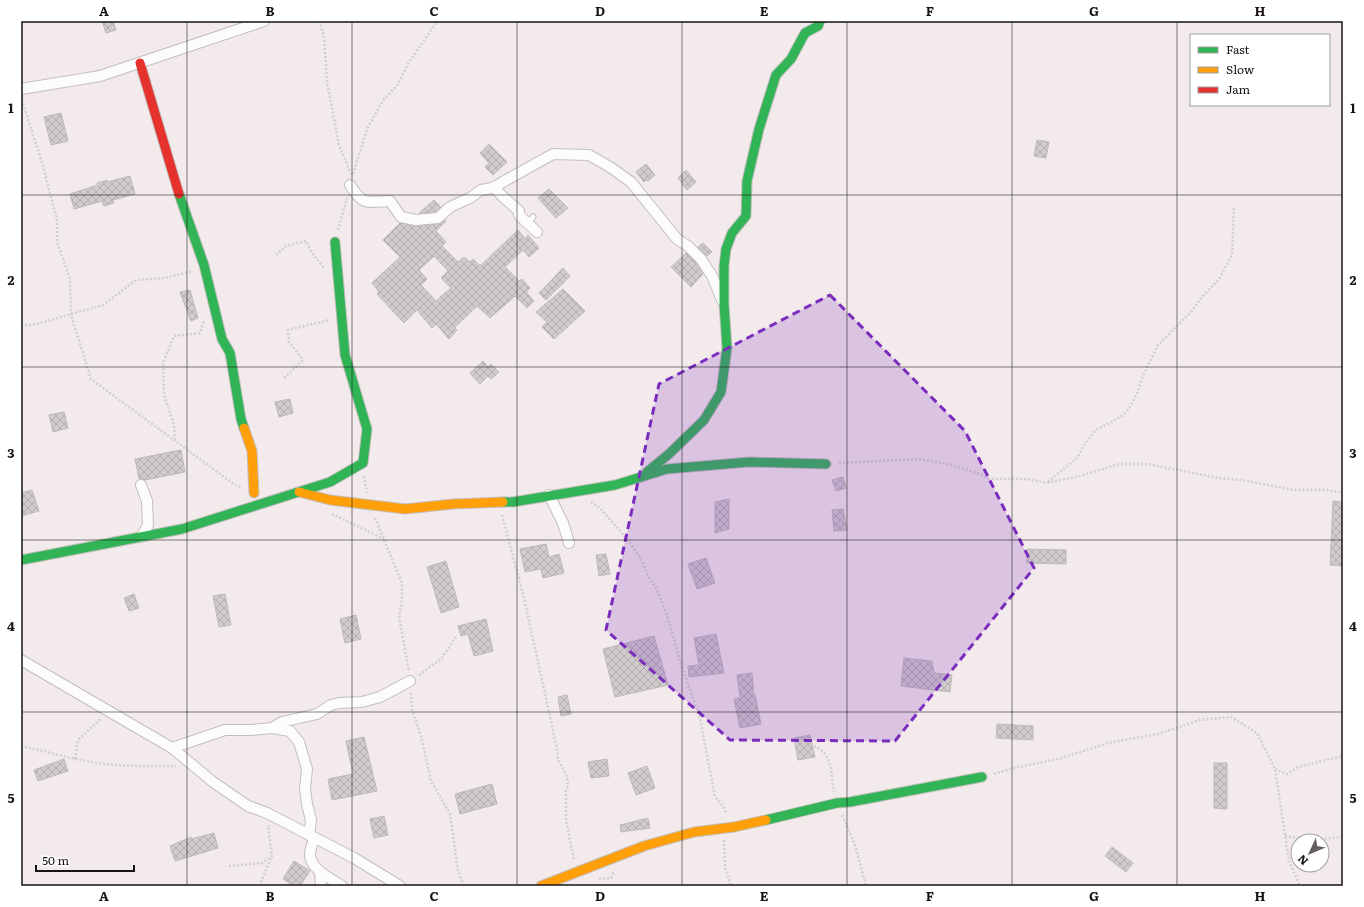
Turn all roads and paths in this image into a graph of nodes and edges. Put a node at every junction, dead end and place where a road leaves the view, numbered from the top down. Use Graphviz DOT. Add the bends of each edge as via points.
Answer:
graph roads {
  1 [pos="264,21"];
  2 [pos="319,21"];
  3 [pos="439,21"];
  4 [pos="820,21"];
  5 [pos="140,63"];
  6 [pos="21,89"];
  7 [pos="21,96"];
  8 [pos="350,185"];
  9 [pos="494,187"];
  10 [pos="1234,206"];
  11 [pos="537,232"];
  12 [pos="335,242"];
  13 [pos="276,255"];
  14 [pos="204,265"];
  15 [pos="338,280"];
  16 [pos="724,304"];
  17 [pos="71,315"];
  18 [pos="342,317"];
  19 [pos="216,318"];
  20 [pos="21,326"];
  21 [pos="284,378"];
  22 [pos="175,441"];
  23 [pos="826,464"];
  24 [pos="641,477"];
  25 [pos="1047,483"];
  26 [pos="141,485"];
  27 [pos="576,491"];
  28 [pos="298,492"];
  29 [pos="254,493"];
  30 [pos="1343,493"];
  31 [pos="549,495"];
  32 [pos="497,503"];
  33 [pos="329,512"];
  34 [pos="141,537"];
  35 [pos="384,539"];
  36 [pos="569,543"];
  37 [pos="21,560"];
  38 [pos="456,637"];
  39 [pos="21,660"];
  40 [pos="410,681"];
  41 [pos="109,712"];
  42 [pos="272,728"];
  43 [pos="21,746"];
  44 [pos="814,746"];
  45 [pos="172,748"];
  46 [pos="1343,756"];
  47 [pos="75,759"];
  48 [pos="1275,769"];
  49 [pos="982,777"];
  50 [pos="837,803"];
  51 [pos="267,813"];
  52 [pos="729,827"];
  53 [pos="312,836"];
  54 [pos="1285,836"];
  55 [pos="1343,837"];
  56 [pos="272,856"];
  57 [pos="228,866"];
  58 [pos="320,872"];
  59 [pos="573,874"];
  60 [pos="585,880"];
  61 [pos="259,886"];
  62 [pos="321,886"];
  63 [pos="342,886"];
  64 [pos="400,886"];
  65 [pos="541,886"];
  66 [pos="731,886"];
  67 [pos="866,886"];
  68 [pos="1300,886"];
  1 -- 5 [label="street"];
  2 -- 3 [label="path" via="324,36 327,82 339,145 352,177 368,128 384,99 397,86 408,64"];
  4 -- 16 [label="street" via="818,26 805,33 791,59 776,75 759,129 747,181 746,216 732,233 726,249"];
  5 -- 6 [label="street" via="100,76"];
  5 -- 14 [label="street" via="182,204"];
  7 -- 17 [label="path" via="57,220 56,242 70,279"];
  8 -- 9 [label="street" via="358,197 368,202 390,201 401,217 416,220 438,218 450,207 481,190"];
  8 -- 12 [label="path"];
  9 -- 11 [label="street" via="519,211 519,215 530,220"];
  9 -- 16 [label="street" via="553,154 589,155 631,182 677,239 701,259 712,276"];
  10 -- 25 [label="path" via="1232,255 1219,279 1158,346 1128,410 1096,430 1077,458"];
  12 -- 15 [label="street"];
  13 -- 15 [label="path" via="286,246 306,241 320,264"];
  14 -- 17 [label="path" via="196,270 165,278 136,280 103,305"];
  14 -- 19 [label="street"];
  15 -- 18 [label="street"];
  16 -- 24 [label="street" via="727,348 721,392 704,420"];
  17 -- 20 [label="path"];
  17 -- 22 [label="path" via="91,379"];
  18 -- 21 [label="path" via="288,330 289,342 303,360"];
  18 -- 28 [label="street" via="345,355 367,429 363,463 330,482"];
  19 -- 22 [label="path" via="205,319 200,333 174,336 163,363 164,395 174,425"];
  19 -- 29 [label="street" via="222,340 230,353 241,419 252,451"];
  22 -- 29 [label="path" via="235,485"];
  23 -- 24 [label="street" via="749,462 667,469"];
  23 -- 25 [label="path" via="920,459 948,464 990,479 1027,479"];
  24 -- 27 [label="street" via="615,486"];
  25 -- 30 [label="path" via="1119,464 1147,464 1294,490 1327,490"];
  26 -- 34 [label="street" via="147,501 148,525"];
  27 -- 31 [label="street"];
  27 -- 52 [label="path" via="600,508 627,538 656,588 668,615 681,664 700,718 715,797 732,820"];
  28 -- 32 [label="street" via="330,500 405,509"];
  28 -- 34 [label="street" via="182,529"];
  31 -- 32 [label="street"];
  31 -- 36 [label="street" via="563,523"];
  32 -- 59 [label="path" via="524,598 558,759 567,777 566,820 575,862"];
  33 -- 35 [label="path"];
  34 -- 37 [label="street"];
  38 -- 40 [label="path" via="441,659"];
  39 -- 41 [label="street"];
  40 -- 42 [label="street" via="380,698 331,705 318,714 282,722"];
  41 -- 45 [label="street"];
  41 -- 47 [label="path" via="78,740"];
  42 -- 45 [label="street" via="226,730"];
  42 -- 53 [label="street" via="290,731 299,742 307,770 305,789"];
  43 -- 47 [label="path"];
  44 -- 50 [label="path" via="821,749 831,764"];
  45 -- 47 [label="path" via="176,766 128,767"];
  45 -- 51 [label="street" via="213,782 248,806"];
  46 -- 48 [label="path" via="1298,767 1288,774"];
  48 -- 49 [label="path" via="1257,733 1231,717 1200,720 1158,734 1112,742 1058,759"];
  48 -- 54 [label="path"];
  49 -- 50 [label="street"];
  50 -- 52 [label="street"];
  50 -- 67 [label="path" via="855,844"];
  51 -- 53 [label="street"];
  51 -- 56 [label="path"];
  52 -- 59 [label="street" via="694,832 651,844"];
  52 -- 66 [label="path" via="724,848 725,867"];
  53 -- 58 [label="street" via="309,855 312,864"];
  53 -- 64 [label="street"];
  54 -- 55 [label="path" via="1310,840"];
  54 -- 68 [label="path" via="1289,861"];
  56 -- 57 [label="path" via="262,863"];
  56 -- 61 [label="path"];
  58 -- 62 [label="street"];
  58 -- 63 [label="street"];
  59 -- 60 [label="street"];
  59 -- 65 [label="street"];
}
